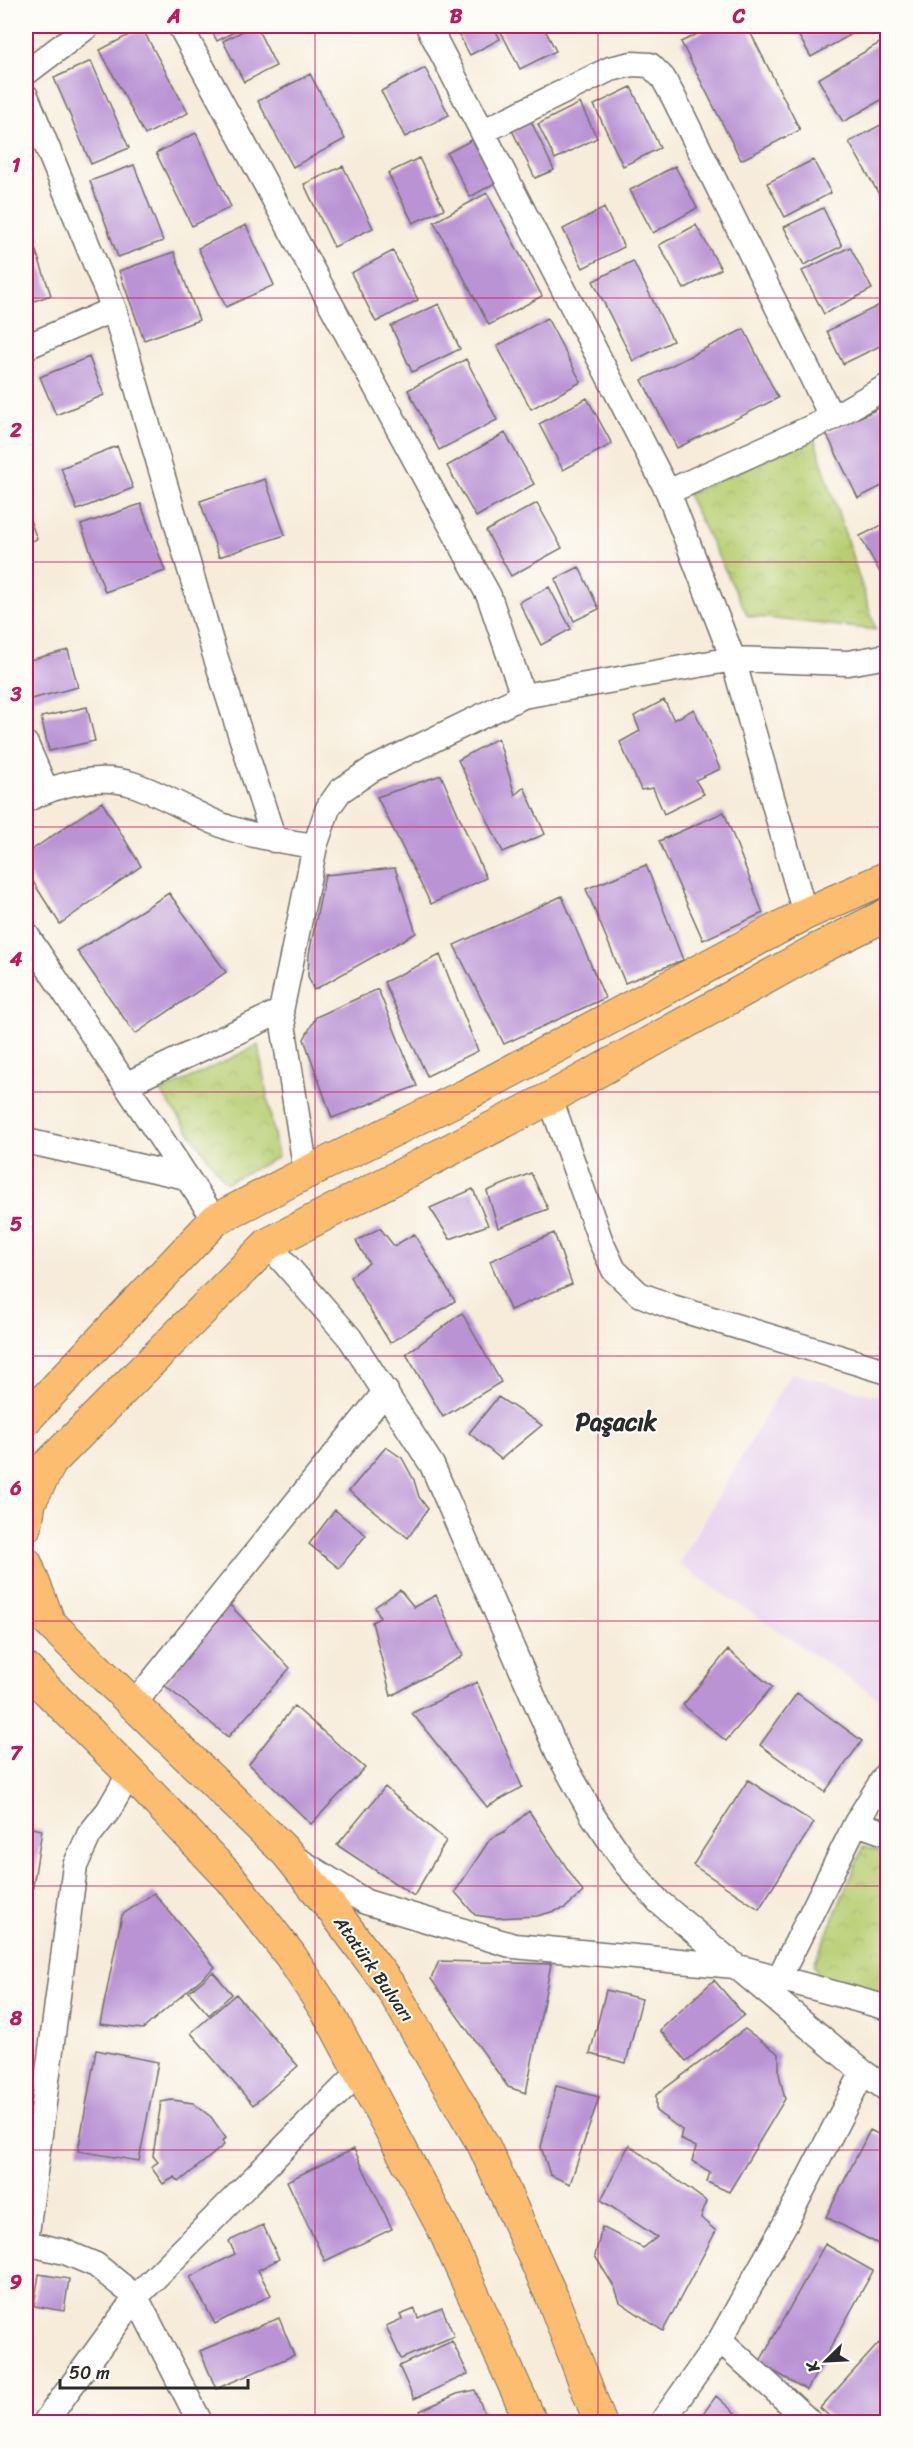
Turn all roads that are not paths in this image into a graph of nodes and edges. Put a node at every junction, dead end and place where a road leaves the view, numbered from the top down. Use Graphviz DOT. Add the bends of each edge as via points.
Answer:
graph roads {
  1 [pos="88,26"];
  2 [pos="180,26"];
  3 [pos="428,26"];
  4 [pos="26,73"];
  5 [pos="26,96"];
  6 [pos="484,131"];
  7 [pos="114,309"];
  8 [pos="26,347"];
  9 [pos="888,387"];
  10 [pos="832,418"];
  11 [pos="668,492"];
  12 [pos="888,656"];
  13 [pos="733,659"];
  14 [pos="523,696"];
  15 [pos="26,744"];
  16 [pos="36,795"];
  17 [pos="274,840"];
  18 [pos="315,846"];
  19 [pos="888,877"];
  20 [pos="805,914"];
  21 [pos="888,914"];
  22 [pos="26,934"];
  23 [pos="281,1011"];
  24 [pos="127,1084"];
  25 [pos="550,1098"];
  26 [pos="26,1141"];
  27 [pos="306,1173"];
  28 [pos="186,1177"];
  29 [pos="215,1220"];
  30 [pos="268,1244"];
  31 [pos="888,1372"];
  32 [pos="386,1390"];
  33 [pos="26,1419"];
  34 [pos="50,1463"];
  35 [pos="26,1483"];
  36 [pos="26,1526"];
  37 [pos="26,1563"];
  38 [pos="26,1600"];
  39 [pos="51,1625"];
  40 [pos="26,1669"];
  41 [pos="133,1705"];
  42 [pos="888,1771"];
  43 [pos="130,1773"];
  44 [pos="856,1823"];
  45 [pos="888,1834"];
  46 [pos="287,1853"];
  47 [pos="735,1966"];
  48 [pos="779,1978"];
  49 [pos="888,2008"];
  50 [pos="359,2072"];
  51 [pos="863,2072"];
  52 [pos="888,2090"];
  53 [pos="26,2242"];
  54 [pos="136,2298"];
  55 [pos="720,2340"];
  56 [pos="45,2422"];
  57 [pos="200,2422"];
  58 [pos="531,2422"];
  59 [pos="600,2422"];
  60 [pos="662,2422"];
  61 [pos="810,2422"];
  1 -- 4 [label="street"];
  2 -- 14 [label="street" via="489,596"];
  3 -- 6 [label="street"];
  5 -- 7 [label="street"];
  6 -- 10 [label="street" via="610,69 650,65 674,98"];
  6 -- 11 [label="street"];
  7 -- 8 [label="street"];
  7 -- 17 [label="street" via="214,652"];
  9 -- 10 [label="street"];
  10 -- 11 [label="street"];
  11 -- 13 [label="street"];
  12 -- 13 [label="street" via="848,663"];
  13 -- 14 [label="street"];
  13 -- 20 [label="street"];
  14 -- 18 [label="street" via="371,770 340,791 328,808"];
  15 -- 16 [label="street"];
  16 -- 17 [label="street" via="92,780 131,784 229,828"];
  17 -- 18 [label="street"];
  18 -- 23 [label="street"];
  19 -- 20 [label="main road"];
  20 -- 27 [label="main road" via="466,1095"];
  21 -- 25 [label="main road"];
  22 -- 24 [label="street"];
  23 -- 24 [label="street"];
  23 -- 27 [label="street"];
  24 -- 28 [label="street"];
  25 -- 30 [label="main road"];
  25 -- 31 [label="street" via="601,1242 614,1270 639,1294"];
  26 -- 28 [label="street"];
  27 -- 29 [label="main road"];
  28 -- 29 [label="street"];
  29 -- 33 [label="main road"];
  30 -- 32 [label="street" via="350,1338"];
  30 -- 34 [label="main road"];
  32 -- 41 [label="street"];
  32 -- 47 [label="street" via="432,1464 558,1753 593,1816 626,1864 659,1902"];
  34 -- 35 [label="main road"];
  34 -- 36 [label="main road" via="30,1501"];
  37 -- 39 [label="main road"];
  38 -- 39 [label="main road, Atatürk Bulvarı"];
  39 -- 41 [label="main road, Atatürk Bulvarı"];
  40 -- 43 [label="main road"];
  41 -- 46 [label="main road, Atatürk Bulvarı"];
  42 -- 44 [label="street"];
  43 -- 50 [label="main road" via="231,1879 290,1955 331,2018"];
  43 -- 53 [label="street" via="89,1835 75,1866"];
  44 -- 45 [label="street"];
  44 -- 48 [label="street"];
  46 -- 47 [label="street" via="366,1902 514,1946"];
  46 -- 59 [label="main road, Atatürk Bulvarı" via="392,1989 484,2146 552,2297"];
  47 -- 48 [label="street"];
  47 -- 51 [label="street"];
  48 -- 49 [label="street"];
  50 -- 54 [label="street"];
  50 -- 58 [label="main road" via="444,2230"];
  51 -- 52 [label="street"];
  51 -- 55 [label="street"];
  53 -- 54 [label="street" via="96,2265"];
  54 -- 56 [label="street"];
  54 -- 57 [label="street"];
  55 -- 60 [label="street"];
  55 -- 61 [label="street"];
}
